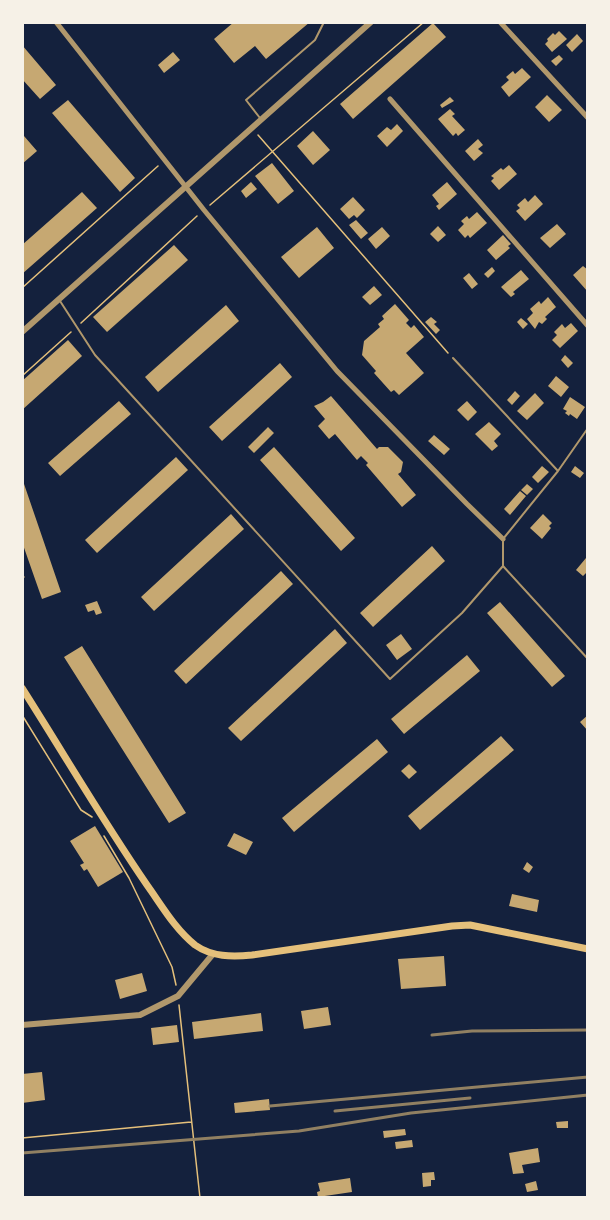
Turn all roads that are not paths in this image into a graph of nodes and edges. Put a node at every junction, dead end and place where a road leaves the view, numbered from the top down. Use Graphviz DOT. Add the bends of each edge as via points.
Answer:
graph roads {
  1 [pos="56,22"];
  2 [pos="324,22"];
  3 [pos="371,22"];
  4 [pos="500,22"];
  5 [pos="390,99"];
  6 [pos="588,118"];
  7 [pos="261,120"];
  8 [pos="186,186"];
  9 [pos="58,299"];
  10 [pos="588,326"];
  11 [pos="22,332"];
  12 [pos="453,358"];
  13 [pos="588,428"];
  14 [pos="558,471"];
  15 [pos="504,539"];
  16 [pos="503,566"];
  17 [pos="588,658"];
  18 [pos="22,688"];
  19 [pos="588,949"];
  20 [pos="213,954"];
  21 [pos="22,1025"];
  1 -- 8 [label="street"];
  2 -- 7 [label="lane" via="315,40 246,100"];
  3 -- 7 [label="street"];
  4 -- 6 [label="street"];
  5 -- 10 [label="street"];
  7 -- 8 [label="street"];
  8 -- 9 [label="street"];
  8 -- 15 [label="street" via="337,371"];
  9 -- 11 [label="street"];
  9 -- 16 [label="lane" via="94,355 390,679 462,613"];
  12 -- 14 [label="lane"];
  13 -- 14 [label="lane"];
  14 -- 15 [label="lane"];
  15 -- 16 [label="lane"];
  16 -- 17 [label="lane"];
  18 -- 20 [label="main road" via="179,931"];
  19 -- 20 [label="main road" via="470,925 252,955"];
  20 -- 21 [label="street" via="178,996 140,1015"];
}
